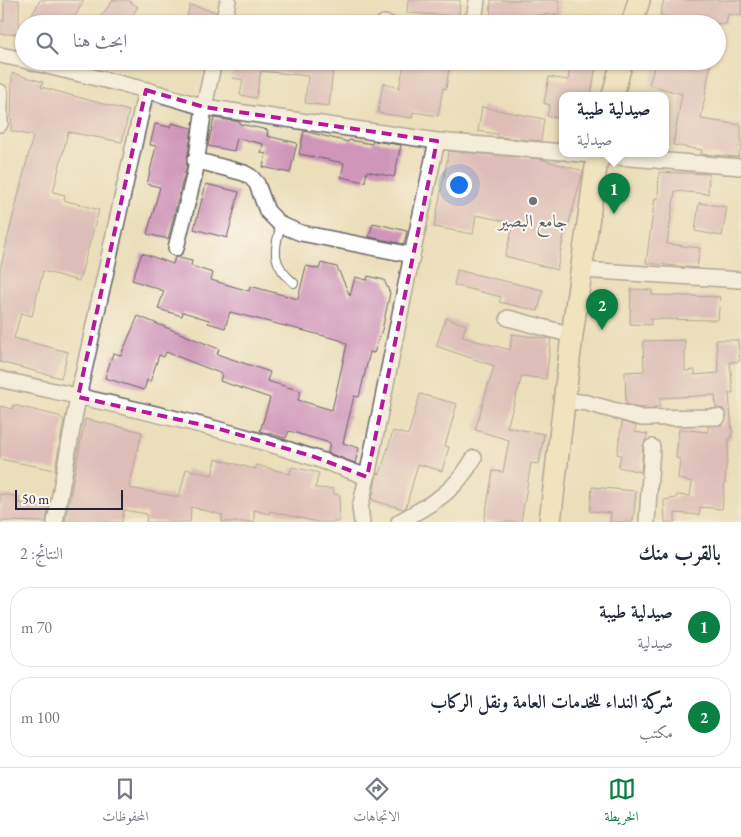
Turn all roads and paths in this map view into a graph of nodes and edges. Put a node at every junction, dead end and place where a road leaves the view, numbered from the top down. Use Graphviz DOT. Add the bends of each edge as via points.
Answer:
graph roads {
  1 [pos="228,0"];
  2 [pos="477,0"];
  3 [pos="639,0"];
  4 [pos="225,15"];
  5 [pos="474,15"];
  6 [pos="635,15"];
  7 [pos="0,55"];
  8 [pos="15,58"];
  9 [pos="63,70"];
  10 [pos="212,70"];
  11 [pos="620,70"];
  12 [pos="146,90"];
  13 [pos="0,92"];
  14 [pos="615,92"];
  15 [pos="204,107"];
  16 [pos="0,124"];
  17 [pos="437,141"];
  18 [pos="559,152"];
  19 [pos="598,157"];
  20 [pos="629,157"];
  21 [pos="195,160"];
  22 [pos="741,168"];
  23 [pos="281,225"];
  24 [pos="176,248"];
  25 [pos="412,255"];
  26 [pos="582,270"];
  27 [pos="741,280"];
  28 [pos="294,283"];
  29 [pos="508,318"];
  30 [pos="572,336"];
  31 [pos="0,380"];
  32 [pos="78,397"];
  33 [pos="564,400"];
  34 [pos="718,417"];
  35 [pos="652,447"];
  36 [pos="474,458"];
  37 [pos="367,477"];
  38 [pos="55,522"];
  39 [pos="362,522"];
  40 [pos="398,522"];
  41 [pos="550,522"];
  42 [pos="647,522"];
  1 -- 4 [label="street"];
  2 -- 5 [label="street"];
  3 -- 6 [label="main road"];
  7 -- 8 [label="street"];
  9 -- 12 [label="street"];
  10 -- 15 [label="street"];
  11 -- 14 [label="main road"];
  12 -- 15 [label="street"];
  12 -- 32 [label="street"];
  13 -- 16 [label="street"];
  15 -- 17 [label="street"];
  15 -- 21 [label="street"];
  17 -- 18 [label="street"];
  17 -- 25 [label="street"];
  19 -- 26 [label="main road"];
  20 -- 22 [label="street"];
  21 -- 23 [label="street" via="251,177 267,211"];
  21 -- 24 [label="street" via="195,172"];
  23 -- 25 [label="street" via="301,233"];
  23 -- 28 [label="lane" via="275,245 276,257 281,272"];
  25 -- 37 [label="street"];
  26 -- 27 [label="street"];
  26 -- 30 [label="main road"];
  29 -- 30 [label="street"];
  30 -- 33 [label="main road"];
  31 -- 32 [label="street"];
  32 -- 37 [label="street" via="216,428 315,457"];
  32 -- 38 [label="street"];
  33 -- 34 [label="street" via="587,402 642,418"];
  33 -- 41 [label="main road"];
  35 -- 42 [label="street"];
  36 -- 40 [label="street" via="462,479 446,495"];
  37 -- 39 [label="street" via="360,508"];
}
